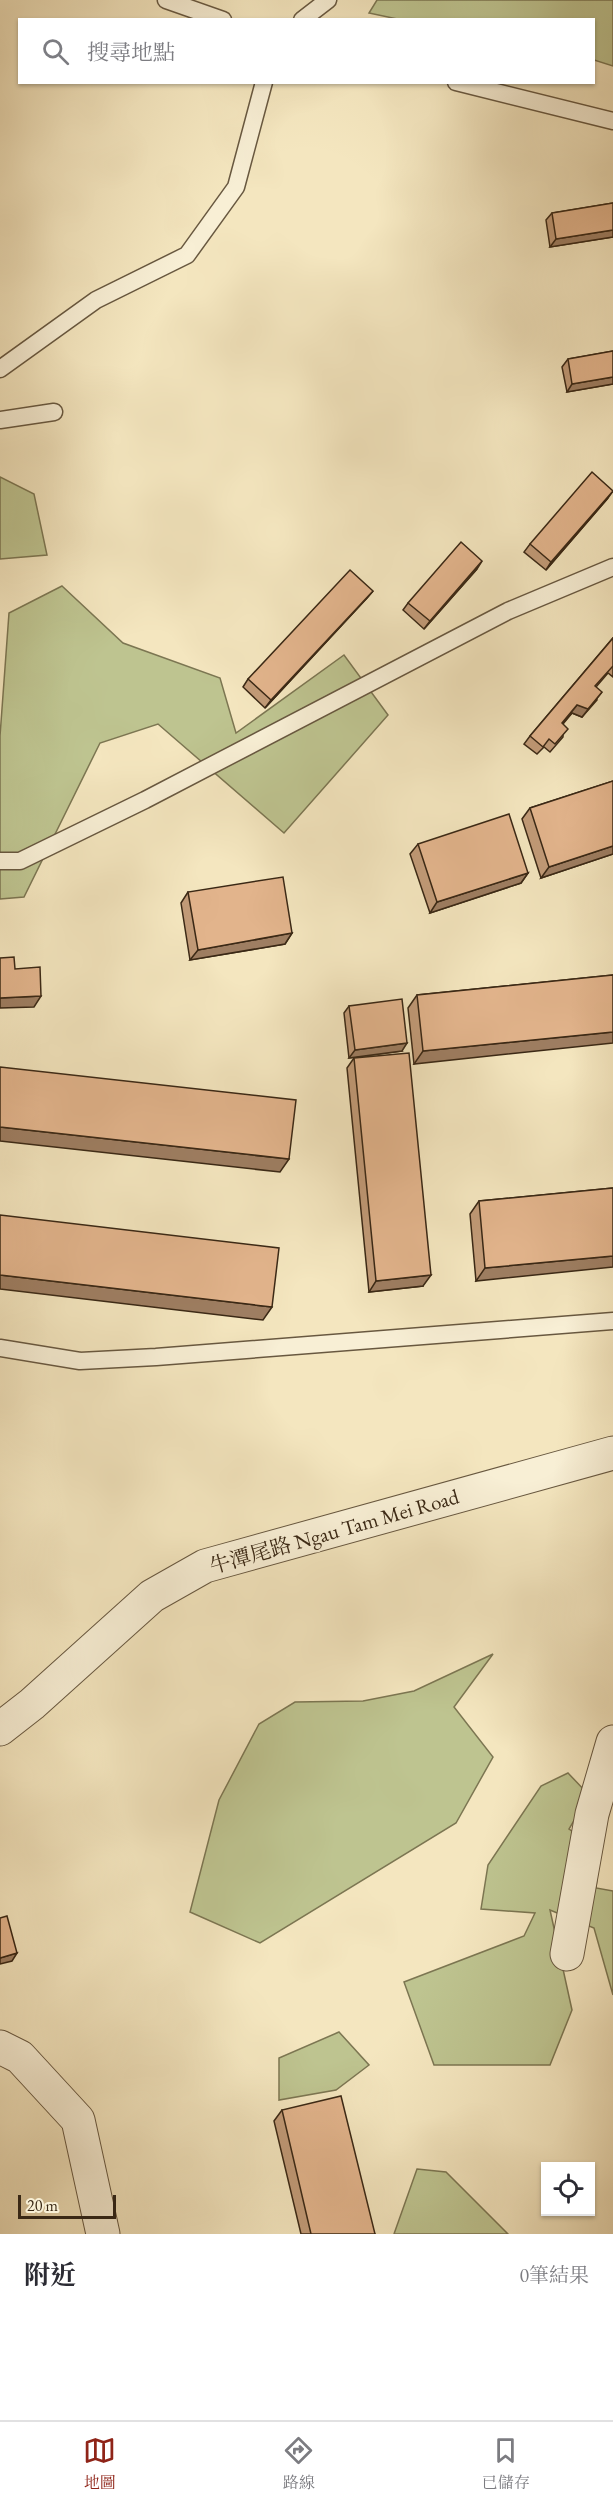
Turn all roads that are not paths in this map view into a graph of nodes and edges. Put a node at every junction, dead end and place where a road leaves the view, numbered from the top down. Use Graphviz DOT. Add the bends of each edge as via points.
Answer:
graph roads {
  1 [pos="166,0"];
  2 [pos="328,0"];
  3 [pos="217,18"];
  4 [pos="305,18"];
  5 [pos="263,84"];
  6 [pos="464,84"];
  7 [pos="613,122"];
  8 [pos="0,369"];
  9 [pos="54,412"];
  10 [pos="0,420"];
  11 [pos="613,567"];
  12 [pos="0,861"];
  13 [pos="613,1321"];
  14 [pos="0,1347"];
  15 [pos="613,1453"];
  16 [pos="0,1729"];
  17 [pos="613,1742"];
  18 [pos="567,1954"];
  19 [pos="0,2047"];
  20 [pos="103,2234"];
  1 -- 3 [label="lane"];
  2 -- 4 [label="lane"];
  5 -- 8 [label="lane" via="236,187 187,255 96,300"];
  6 -- 7 [label="lane"];
  9 -- 10 [label="lane"];
  11 -- 12 [label="lane" via="508,611 20,861"];
  13 -- 14 [label="lane" via="80,1361"];
  15 -- 16 [label="street, 牛潭尾路 Ngau Tam Mei Road" via="206,1566 152,1596"];
  17 -- 18 [label="street" via="592,1814"];
  19 -- 20 [label="street" via="21,2057 78,2120"];
}
